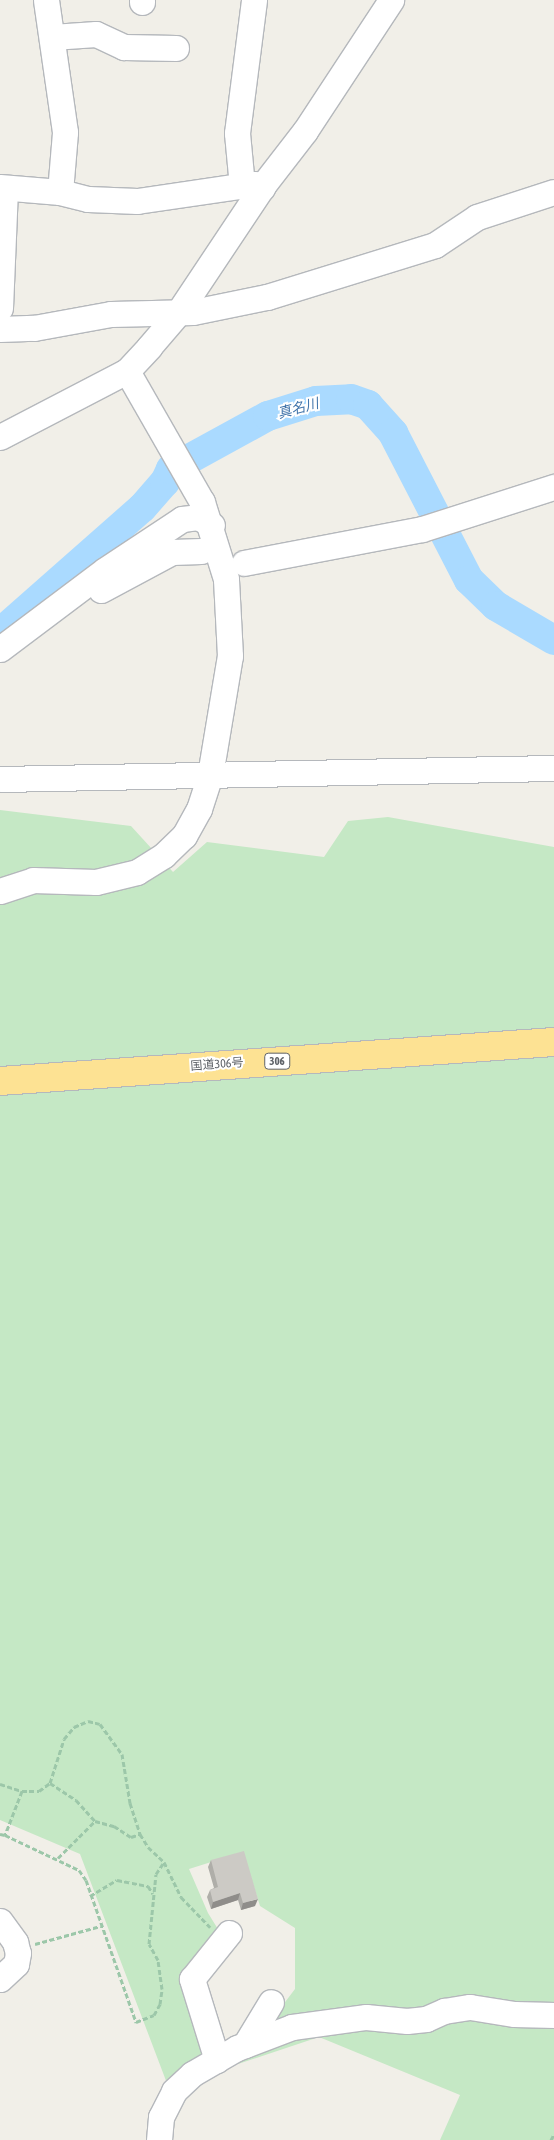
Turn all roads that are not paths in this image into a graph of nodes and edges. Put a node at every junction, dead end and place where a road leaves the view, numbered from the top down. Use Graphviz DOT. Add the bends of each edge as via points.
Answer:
graph roads {
  1 [pos="46,0"];
  2 [pos="254,0"];
  3 [pos="390,0"];
  4 [pos="52,37"];
  5 [pos="176,48"];
  6 [pos="252,187"];
  7 [pos="3,188"];
  8 [pos="60,192"];
  9 [pos="554,192"];
  10 [pos="178,313"];
  11 [pos="0,321"];
  12 [pos="127,371"];
  13 [pos="0,437"];
  14 [pos="554,488"];
  15 [pos="212,525"];
  16 [pos="201,551"];
  17 [pos="244,564"];
  18 [pos="81,589"];
  19 [pos="0,649"];
  20 [pos="554,768"];
  21 [pos="210,776"];
  22 [pos="0,779"];
  23 [pos="0,891"];
  24 [pos="554,1042"];
  25 [pos="0,1080"];
  26 [pos="0,1921"];
  27 [pos="222,1932"];
  28 [pos="0,1979"];
  29 [pos="271,2002"];
  30 [pos="554,2015"];
  31 [pos="245,2045"];
  32 [pos="217,2060"];
  33 [pos="159,2140"];
  1 -- 4 [label="street"];
  2 -- 6 [label="street" via="238,133"];
  3 -- 6 [label="street" via="305,130"];
  4 -- 5 [label="street" via="96,34 124,47"];
  4 -- 8 [label="street" via="65,132"];
  6 -- 8 [label="street" via="137,201 88,199"];
  6 -- 10 [label="street"];
  7 -- 8 [label="street"];
  7 -- 11 [label="street"];
  9 -- 10 [label="street" via="477,217 435,246 400,258 267,297"];
  10 -- 11 [label="street" via="110,314 34,328"];
  10 -- 12 [label="street"];
  12 -- 13 [label="street"];
  12 -- 15 [label="street"];
  14 -- 17 [label="street" via="422,529"];
  15 -- 18 [label="street" via="198,517 182,519"];
  15 -- 21 [label="street" via="226,579 231,632"];
  16 -- 18 [label="street" via="172,552 99,591"];
  18 -- 19 [label="street"];
  20 -- 21 [label="street"];
  21 -- 22 [label="street"];
  21 -- 23 [label="street" via="199,809 184,836 164,855 137,872 102,881 33,880"];
  24 -- 25 [label="highway, 国道306号 / 306"];
  26 -- 28 [label="street" via="15,1942 18,1954 16,1964"];
  27 -- 32 [label="street" via="192,1979"];
  29 -- 31 [label="street"];
  30 -- 31 [label="street" via="514,2014 470,2007 407,2021 341,2018 292,2027"];
  31 -- 32 [label="street"];
  32 -- 33 [label="street" via="192,2074 174,2091 161,2117"];
}
